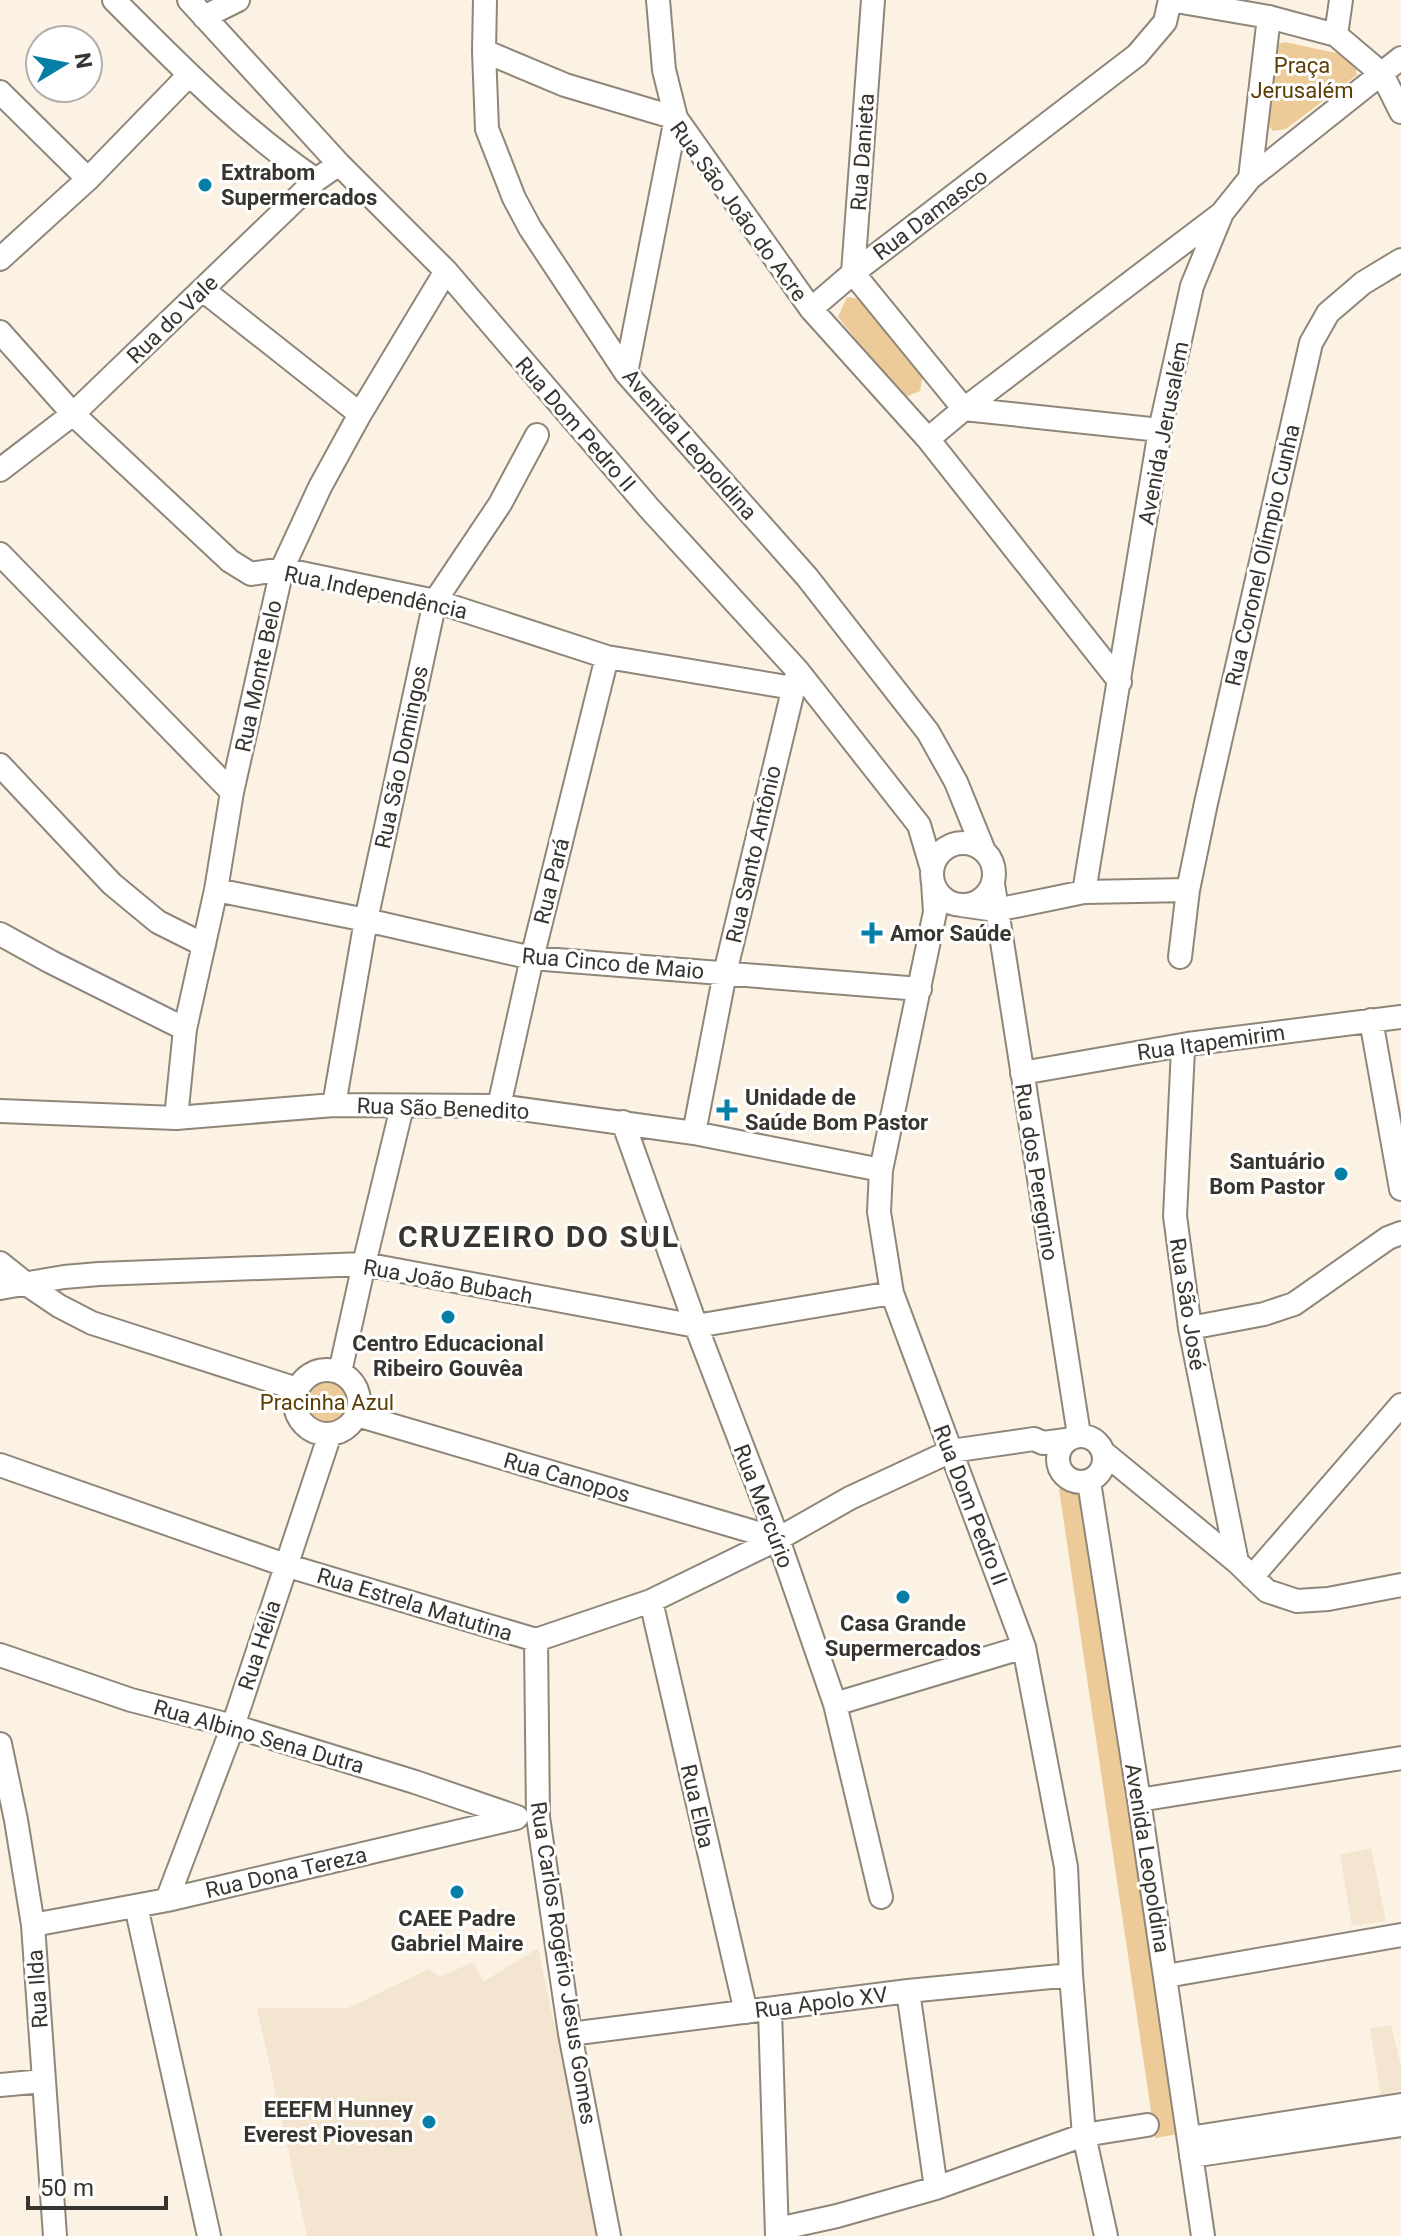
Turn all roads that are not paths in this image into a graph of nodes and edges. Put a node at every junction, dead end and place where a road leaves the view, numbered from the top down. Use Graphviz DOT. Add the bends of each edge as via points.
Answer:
graph roads {
  1 [pos="114,0"];
  2 [pos="189,0"];
  3 [pos="238,0"];
  4 [pos="485,0"];
  5 [pos="658,0"];
  6 [pos="873,0"];
  7 [pos="1170,0"];
  8 [pos="1341,0"];
  9 [pos="204,17"];
  10 [pos="1269,17"];
  11 [pos="1336,35"];
  12 [pos="484,51"];
  13 [pos="1401,58"];
  14 [pos="1382,74"];
  15 [pos="189,75"];
  16 [pos="0,92"];
  17 [pos="1401,112"];
  18 [pos="676,118"];
  19 [pos="339,164"];
  20 [pos="1250,178"];
  21 [pos="88,179"];
  22 [pos="316,180"];
  23 [pos="1222,213"];
  24 [pos="0,259"];
  25 [pos="1401,260"];
  26 [pos="446,271"];
  27 [pos="853,273"];
  28 [pos="203,290"];
  29 [pos="811,309"];
  30 [pos="0,332"];
  31 [pos="626,373"];
  32 [pos="964,409"];
  33 [pos="73,414"];
  34 [pos="360,414"];
  35 [pos="1160,430"];
  36 [pos="537,435"];
  37 [pos="928,439"];
  38 [pos="0,470"];
  39 [pos="0,554"];
  40 [pos="282,569"];
  41 [pos="435,601"];
  42 [pos="607,657"];
  43 [pos="795,679"];
  44 [pos="1120,682"];
  45 [pos="0,765"];
  46 [pos="232,792"];
  47 [pos="984,851"];
  48 [pos="932,876"];
  49 [pos="993,884"];
  50 [pos="216,890"];
  51 [pos="1188,890"];
  52 [pos="1084,892"];
  53 [pos="961,905"];
  54 [pos="996,910"];
  55 [pos="366,920"];
  56 [pos="0,934"];
  57 [pos="204,945"];
  58 [pos="1180,957"];
  59 [pos="532,958"];
  60 [pos="725,973"];
  61 [pos="920,989"];
  62 [pos="1401,1017"];
  63 [pos="1371,1020"];
  64 [pos="185,1029"];
  65 [pos="1188,1044"];
  66 [pos="1022,1073"];
  67 [pos="334,1105"];
  68 [pos="499,1106"];
  69 [pos="402,1107"];
  70 [pos="0,1111"];
  71 [pos="176,1118"];
  72 [pos="623,1122"];
  73 [pos="694,1133"];
  74 [pos="881,1170"];
  75 [pos="1401,1189"];
  76 [pos="1401,1233"];
  77 [pos="0,1263"];
  78 [pos="364,1264"];
  79 [pos="25,1283"];
  80 [pos="0,1288"];
  81 [pos="892,1293"];
  82 [pos="696,1326"];
  83 [pos="1190,1328"];
  84 [pos="340,1372"];
  85 [pos="297,1389"];
  86 [pos="1401,1405"];
  87 [pos="357,1415"];
  88 [pos="330,1434"];
  89 [pos="1061,1445"];
  90 [pos="951,1451"];
  91 [pos="1103,1452"];
  92 [pos="0,1465"];
  93 [pos="1089,1482"];
  94 [pos="778,1539"];
  95 [pos="285,1565"];
  96 [pos="1244,1570"];
  97 [pos="1401,1585"];
  98 [pos="651,1601"];
  99 [pos="536,1640"];
  100 [pos="1024,1647"];
  101 [pos="0,1655"];
  102 [pos="835,1704"];
  103 [pos="233,1726"];
  104 [pos="0,1744"];
  105 [pos="1401,1758"];
  106 [pos="1139,1800"];
  107 [pos="528,1817"];
  108 [pos="881,1897"];
  109 [pos="167,1900"];
  110 [pos="136,1906"];
  111 [pos="33,1925"];
  112 [pos="1401,1935"];
  113 [pos="1071,1975"];
  114 [pos="1166,1976"];
  115 [pos="908,1991"];
  116 [pos="770,2010"];
  117 [pos="746,2012"];
  118 [pos="570,2034"];
  119 [pos="43,2081"];
  120 [pos="0,2085"];
  121 [pos="1394,2116"];
  122 [pos="1147,2125"];
  123 [pos="1084,2135"];
  124 [pos="1190,2147"];
  125 [pos="936,2188"];
  126 [pos="843,2226"];
  127 [pos="778,2232"];
  128 [pos="1104,2234"];
  129 [pos="55,2236"];
  130 [pos="209,2236"];
  131 [pos="609,2236"];
  132 [pos="1203,2236"];
  1 -- 15 [label="street"];
  2 -- 9 [label="street, Rua Dom Pedro II"];
  3 -- 9 [label="street"];
  4 -- 12 [label="street, Avenida Leopoldina"];
  5 -- 18 [label="street" via="664,70"];
  6 -- 27 [label="street, Rua Danieta"];
  7 -- 10 [label="street"];
  7 -- 27 [label="street, Rua Damasco" via="1165,22 1137,55"];
  8 -- 11 [label="street"];
  9 -- 19 [label="street, Rua Dom Pedro II"];
  10 -- 11 [label="street"];
  10 -- 20 [label="street"];
  11 -- 14 [label="street"];
  12 -- 18 [label="street, Rua São João do Acre" via="565,85"];
  12 -- 31 [label="street, Avenida Leopoldina" via="487,129 514,198"];
  13 -- 14 [label="street, Avenida Jerusalém"];
  14 -- 17 [label="street"];
  14 -- 20 [label="street, Avenida Jerusalém"];
  15 -- 21 [label="street"];
  15 -- 22 [label="street"];
  16 -- 21 [label="street"];
  18 -- 29 [label="street, Rua São João do Acre"];
  18 -- 31 [label="street"];
  19 -- 22 [label="street, Rua do Vale"];
  19 -- 26 [label="street, Rua Dom Pedro II"];
  20 -- 23 [label="street, Avenida Jerusalém"];
  21 -- 24 [label="street"];
  22 -- 28 [label="street, Rua do Vale"];
  23 -- 32 [label="street"];
  23 -- 35 [label="street, Avenida Jerusalém" via="1192,286"];
  25 -- 51 [label="street, Rua Coronel Olímpio Cunha" via="1328,313 1311,343"];
  26 -- 34 [label="street, Rua Monte Belo"];
  26 -- 43 [label="street, Rua Dom Pedro II"];
  27 -- 29 [label="street, Rua Damasco"];
  27 -- 32 [label="street"];
  28 -- 33 [label="street, Rua do Vale"];
  28 -- 34 [label="street"];
  29 -- 37 [label="street"];
  30 -- 33 [label="street, Rua Independência"];
  31 -- 47 [label="street, Avenida Leopoldina" via="807,577 928,732 956,782"];
  32 -- 35 [label="street"];
  32 -- 37 [label="street"];
  33 -- 38 [label="street, Rua do Vale"];
  33 -- 40 [label="street, Rua Independência" via="230,561 251,574"];
  34 -- 40 [label="street, Rua Monte Belo"];
  35 -- 44 [label="street, Avenida Jerusalém"];
  36 -- 41 [label="street, Rua São Domingos" via="500,504"];
  37 -- 44 [label="street"];
  39 -- 46 [label="street"];
  40 -- 41 [label="street, Rua Independência"];
  40 -- 46 [label="street, Rua Monte Belo"];
  41 -- 42 [label="street, Rua Independência"];
  41 -- 55 [label="street, Rua São Domingos"];
  42 -- 43 [label="street, Rua Independência"];
  42 -- 59 [label="street, Rua Pará"];
  43 -- 48 [label="street, Rua Dom Pedro II" via="919,825"];
  43 -- 60 [label="street, Rua Santo Antônio"];
  44 -- 52 [label="street, Avenida Jerusalém"];
  45 -- 57 [label="street" via="112,884 158,922"];
  46 -- 50 [label="street, Rua Monte Belo"];
  47 -- 48 [label="street" via="969,843 952,845 939,855"];
  47 -- 49 [label="street" via="993,867"];
  48 -- 53 [label="street" via="941,896"];
  48 -- 61 [label="street, Rua Dom Pedro II" via="935,912"];
  49 -- 53 [label="street" via="983,899"];
  49 -- 54 [label="street, Rua dos Peregrino"];
  50 -- 55 [label="street, Rua Cinco de Maio"];
  50 -- 57 [label="street, Rua Monte Belo"];
  51 -- 52 [label="street"];
  51 -- 58 [label="street, Rua Coronel Olímpio Cunha"];
  52 -- 54 [label="street"];
  53 -- 54 [label="street"];
  54 -- 66 [label="street, Rua dos Peregrino"];
  55 -- 59 [label="street, Rua Cinco de Maio"];
  55 -- 67 [label="street, Rua São Domingos"];
  56 -- 64 [label="street"];
  57 -- 64 [label="street, Rua Monte Belo"];
  59 -- 60 [label="street, Rua Cinco de Maio"];
  59 -- 68 [label="street, Rua Pará"];
  60 -- 61 [label="street, Rua Cinco de Maio"];
  60 -- 73 [label="street, Rua Santo Antônio"];
  61 -- 74 [label="street, Rua Dom Pedro II"];
  62 -- 63 [label="street, Rua Itapemirim"];
  63 -- 65 [label="street, Rua Itapemirim"];
  63 -- 75 [label="street"];
  64 -- 71 [label="street, Rua Monte Belo"];
  65 -- 66 [label="street, Rua Itapemirim"];
  65 -- 83 [label="street, Rua São José" via="1183,1049 1175,1216"];
  66 -- 89 [label="street, Rua dos Peregrino"];
  67 -- 69 [label="street, Rua São Benedito"];
  67 -- 71 [label="street, Rua São Benedito"];
  68 -- 69 [label="street, Rua São Benedito"];
  68 -- 72 [label="street, Rua São Benedito"];
  69 -- 78 [label="street"];
  70 -- 71 [label="street, Rua São Benedito"];
  72 -- 73 [label="street, Rua São Benedito"];
  72 -- 82 [label="street, Rua Mercúrio"];
  73 -- 74 [label="street, Rua São Benedito"];
  74 -- 81 [label="street, Rua Dom Pedro II" via="879,1212"];
  76 -- 83 [label="street" via="1294,1304"];
  77 -- 79 [label="street"];
  78 -- 79 [label="street, Rua João Bubach" via="99,1274"];
  78 -- 82 [label="street, Rua João Bubach"];
  78 -- 84 [label="street"];
  79 -- 80 [label="street, Rua João Bubach"];
  79 -- 85 [label="street" via="92,1323"];
  81 -- 82 [label="street, Rua João Bubach"];
  81 -- 90 [label="street, Rua Dom Pedro II"];
  82 -- 94 [label="street, Rua Mercúrio"];
  83 -- 96 [label="street, Rua São José"];
  84 -- 85 [label="street" via="315,1372"];
  84 -- 87 [label="street" via="357,1391"];
  85 -- 88 [label="street" via="301,1421 314,1432"];
  86 -- 96 [label="street"];
  87 -- 88 [label="street" via="346,1428"];
  87 -- 94 [label="street, Rua Canopos"];
  88 -- 95 [label="street, Rua Hélia"];
  89 -- 90 [label="street, Rua Estrela Matutina" via="1034,1439"];
  89 -- 91 [label="street" via="1089,1436"];
  89 -- 93 [label="street" via="1060,1471 1078,1483"];
  90 -- 94 [label="street, Rua Estrela Matutina"];
  90 -- 100 [label="street, Rua Dom Pedro II"];
  91 -- 93 [label="street" via="1099,1475"];
  91 -- 96 [label="street"];
  92 -- 95 [label="street, Rua Estrela Matutina"];
  93 -- 106 [label="street, Avenida Leopoldina"];
  94 -- 98 [label="street, Rua Estrela Matutina"];
  94 -- 102 [label="street, Rua Mercúrio"];
  95 -- 99 [label="street, Rua Estrela Matutina"];
  95 -- 103 [label="street, Rua Hélia"];
  96 -- 97 [label="street" via="1267,1591 1297,1601"];
  98 -- 99 [label="street, Rua Estrela Matutina"];
  98 -- 117 [label="street, Rua Elba"];
  99 -- 107 [label="street, Rua Carlos Rogério Jesus Gomes"];
  100 -- 102 [label="street"];
  100 -- 113 [label="street, Rua Dom Pedro II" via="1066,1867"];
  101 -- 103 [label="street, Rua Albino Sena Dutra" via="131,1700"];
  102 -- 108 [label="street, Rua Mercúrio"];
  103 -- 107 [label="street, Rua Albino Sena Dutra"];
  103 -- 109 [label="street, Rua Hélia"];
  104 -- 111 [label="street, Rua Ilda"];
  105 -- 106 [label="street"];
  106 -- 114 [label="street, Avenida Leopoldina"];
  107 -- 109 [label="street, Rua Dona Tereza"];
  107 -- 118 [label="street, Rua Carlos Rogério Jesus Gomes"];
  109 -- 110 [label="street, Rua Dona Tereza"];
  110 -- 111 [label="street, Rua Dona Tereza"];
  110 -- 130 [label="street"];
  111 -- 119 [label="street, Rua Ilda"];
  112 -- 114 [label="street"];
  113 -- 115 [label="street, Rua Apolo XV"];
  113 -- 123 [label="street, Rua Dom Pedro II"];
  114 -- 124 [label="street, Avenida Leopoldina"];
  115 -- 116 [label="street, Rua Apolo XV"];
  115 -- 125 [label="street"];
  116 -- 117 [label="street, Rua Apolo XV"];
  116 -- 127 [label="street"];
  117 -- 118 [label="street, Rua Apolo XV"];
  118 -- 131 [label="street, Rua Carlos Rogério Jesus Gomes"];
  119 -- 120 [label="street"];
  119 -- 129 [label="street, Rua Ilda"];
  121 -- 124 [label="street"];
  122 -- 123 [label="street"];
  123 -- 125 [label="street"];
  123 -- 128 [label="street, Rua Dom Pedro II"];
  124 -- 132 [label="street, Avenida Leopoldina"];
  125 -- 126 [label="street"];
  126 -- 127 [label="street"];
}
